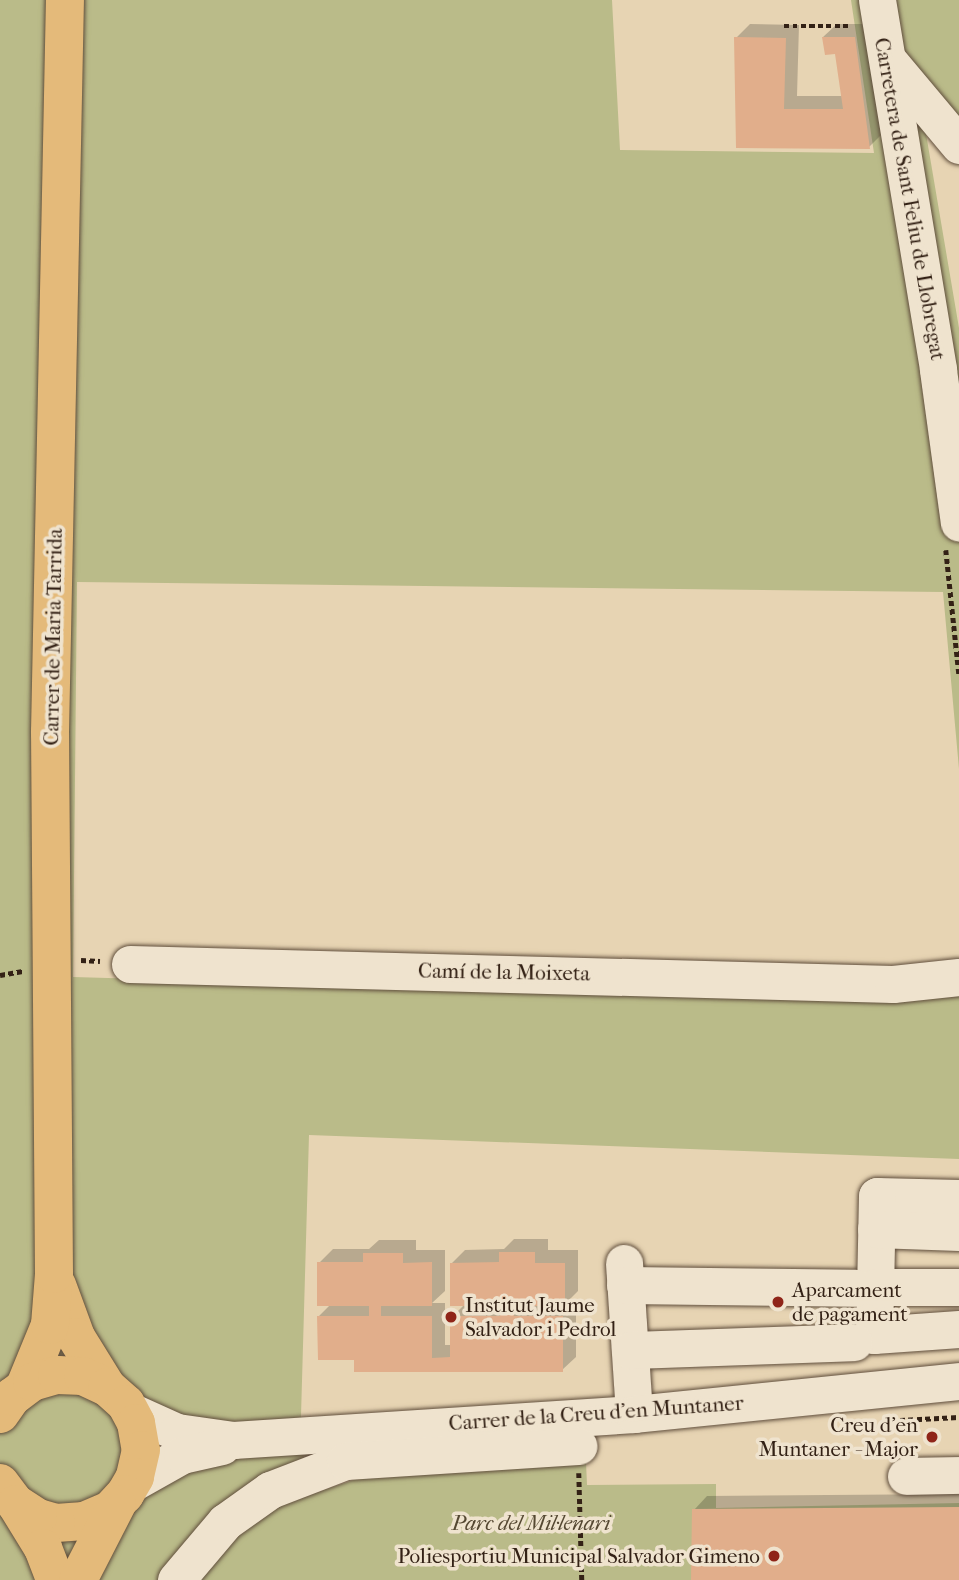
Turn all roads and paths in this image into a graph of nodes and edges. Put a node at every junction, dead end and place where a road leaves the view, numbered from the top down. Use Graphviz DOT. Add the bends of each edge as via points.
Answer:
graph roads {
  1 [pos="65,0"];
  2 [pos="783,26"];
  3 [pos="880,27"];
  4 [pos="959,145"];
  5 [pos="949,367"];
  6 [pos="955,452"];
  7 [pos="959,523"];
  8 [pos="130,964"];
  9 [pos="33,965"];
  10 [pos="0,975"];
  11 [pos="959,977"];
  12 [pos="959,1198"];
  13 [pos="876,1229"];
  14 [pos="959,1232"];
  15 [pos="54,1274"];
  16 [pos="865,1287"];
  17 [pos="959,1287"];
  18 [pos="959,1329"];
  19 [pos="854,1342"];
  20 [pos="630,1350"];
  21 [pos="959,1381"];
  22 [pos="25,1386"];
  23 [pos="119,1399"];
  24 [pos="0,1414"];
  25 [pos="634,1415"];
  26 [pos="233,1440"];
  27 [pos="579,1446"];
  28 [pos="959,1475"];
  29 [pos="906,1476"];
  30 [pos="7,1493"];
  31 [pos="125,1493"];
  32 [pos="54,1580"];
  33 [pos="78,1580"];
  34 [pos="176,1580"];
  35 [pos="582,1580"];
  1 -- 9 [label="main road, Carrer de Maria Tarrida"];
  2 -- 3 [label="path"];
  3 -- 4 [label="street"];
  3 -- 5 [label="street, Carretera de Sant Feliu de Llobregat"];
  5 -- 6 [label="street, Carretera de Sant Feliu de Llobregat"];
  6 -- 7 [label="street, Carretera de Sant Feliu de Llobregat"];
  8 -- 9 [label="path"];
  8 -- 11 [label="street, Camí de la Moixeta" via="893,984"];
  9 -- 10 [label="path"];
  9 -- 15 [label="main road, Carrer de Maria Tarrida"];
  12 -- 13 [label="street" via="877,1196"];
  13 -- 14 [label="street"];
  13 -- 16 [label="street"];
  15 -- 22 [label="main road, Carrer de Maria Tarrida" via="50,1325"];
  15 -- 23 [label="main road, Carrer de Maria Tarrida" via="76,1337"];
  16 -- 17 [label="street"];
  16 -- 18 [label="street" via="874,1335"];
  16 -- 20 [label="street" via="624,1274"];
  19 -- 20 [label="street"];
  20 -- 25 [label="street"];
  21 -- 25 [label="street, Carrer de la Creu d'en Muntaner"];
  22 -- 23 [label="main road" via="66,1374"];
  22 -- 24 [label="main road"];
  23 -- 26 [label="street, Carrer de la Creu d'en Muntaner" via="177,1432"];
  23 -- 31 [label="main road, Carrer de Maria Tarrida" via="141,1450"];
  25 -- 26 [label="street, Carrer de la Creu d'en Muntaner"];
  26 -- 31 [label="street, Carrer de la Creu d'en Muntaner" via="169,1461"];
  27 -- 34 [label="street" via="345,1461 270,1490 236,1514"];
  27 -- 35 [label="path"];
  28 -- 29 [label="street"];
  30 -- 31 [label="main road" via="38,1518 65,1523 93,1518"];
  30 -- 32 [label="main road" via="43,1548"];
  31 -- 33 [label="main road"];
}
